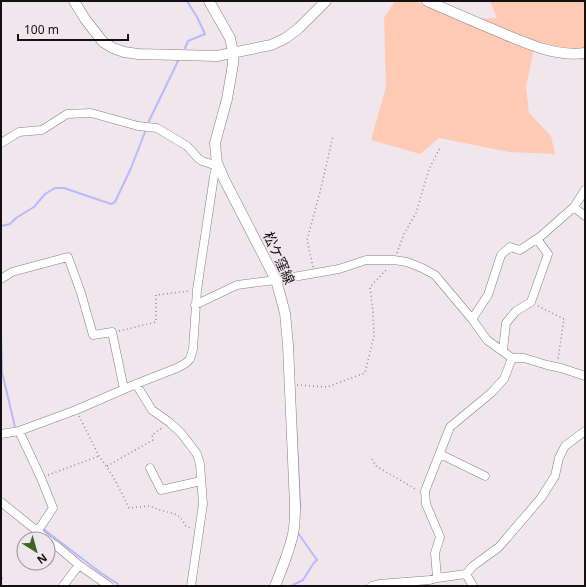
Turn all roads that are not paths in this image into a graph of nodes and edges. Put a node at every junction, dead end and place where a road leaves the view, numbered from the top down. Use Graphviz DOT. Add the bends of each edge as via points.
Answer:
graph roads {
  1 [pos="74,1"];
  2 [pos="209,1"];
  3 [pos="326,1"];
  4 [pos="427,1"];
  5 [pos="233,52"];
  6 [pos="585,53"];
  7 [pos="1,143"];
  8 [pos="217,163"];
  9 [pos="585,190"];
  10 [pos="574,207"];
  11 [pos="585,216"];
  12 [pos="537,239"];
  13 [pos="1,279"];
  14 [pos="276,280"];
  15 [pos="195,305"];
  16 [pos="472,319"];
  17 [pos="502,350"];
  18 [pos="512,358"];
  19 [pos="585,376"];
  20 [pos="136,384"];
  21 [pos="124,389"];
  22 [pos="16,431"];
  23 [pos="585,431"];
  24 [pos="1,434"];
  25 [pos="440,454"];
  26 [pos="150,468"];
  27 [pos="485,476"];
  28 [pos="202,481"];
  29 [pos="1,502"];
  30 [pos="38,530"];
  31 [pos="56,546"];
  32 [pos="79,565"];
  33 [pos="466,574"];
  34 [pos="437,578"];
  35 [pos="63,586"];
  36 [pos="109,586"];
  37 [pos="190,586"];
  38 [pos="275,586"];
  39 [pos="372,586"];
  40 [pos="473,586"];
  1 -- 5 [label="street" via="103,42 124,52 217,56"];
  2 -- 5 [label="street, 松ケ窪線" via="230,38"];
  3 -- 5 [label="street" via="286,38 271,45"];
  4 -- 6 [label="street" via="550,52"];
  5 -- 8 [label="street, 松ケ窪線" via="227,99 215,143"];
  7 -- 8 [label="street" via="19,132 42,130 67,114 91,113 138,126 157,128 187,146 202,161"];
  8 -- 14 [label="street, 松ケ窪線"];
  8 -- 15 [label="street"];
  9 -- 10 [label="street"];
  10 -- 11 [label="street"];
  10 -- 12 [label="street"];
  12 -- 16 [label="street" via="520,250 510,247 502,255 488,295"];
  12 -- 17 [label="street" via="548,254 531,302 516,311 506,323"];
  13 -- 21 [label="street" via="12,272 68,257 93,335 112,332"];
  14 -- 15 [label="street" via="237,285"];
  14 -- 16 [label="street" via="339,269 366,260 407,262 435,275"];
  14 -- 38 [label="street, 松ケ窪線" via="285,313 288,345 295,506 291,543"];
  15 -- 20 [label="street" via="193,349 190,359 177,368"];
  16 -- 17 [label="street" via="487,340"];
  17 -- 18 [label="street"];
  18 -- 19 [label="street" via="524,358"];
  18 -- 25 [label="street" via="504,379 450,427"];
  20 -- 21 [label="street"];
  20 -- 28 [label="street" via="152,410 181,433 197,454"];
  21 -- 22 [label="street" via="76,410"];
  22 -- 24 [label="street"];
  22 -- 30 [label="street" via="41,478 53,508"];
  23 -- 33 [label="street" via="565,446 555,476 541,498 499,547"];
  25 -- 27 [label="street"];
  25 -- 34 [label="street" via="425,490 426,504 440,537 435,553"];
  26 -- 28 [label="street" via="161,490"];
  28 -- 37 [label="street" via="203,504"];
  29 -- 30 [label="street"];
  31 -- 32 [label="street"];
  32 -- 35 [label="street"];
  32 -- 36 [label="street"];
  33 -- 34 [label="street"];
  33 -- 40 [label="street"];
  34 -- 39 [label="street"];
}
